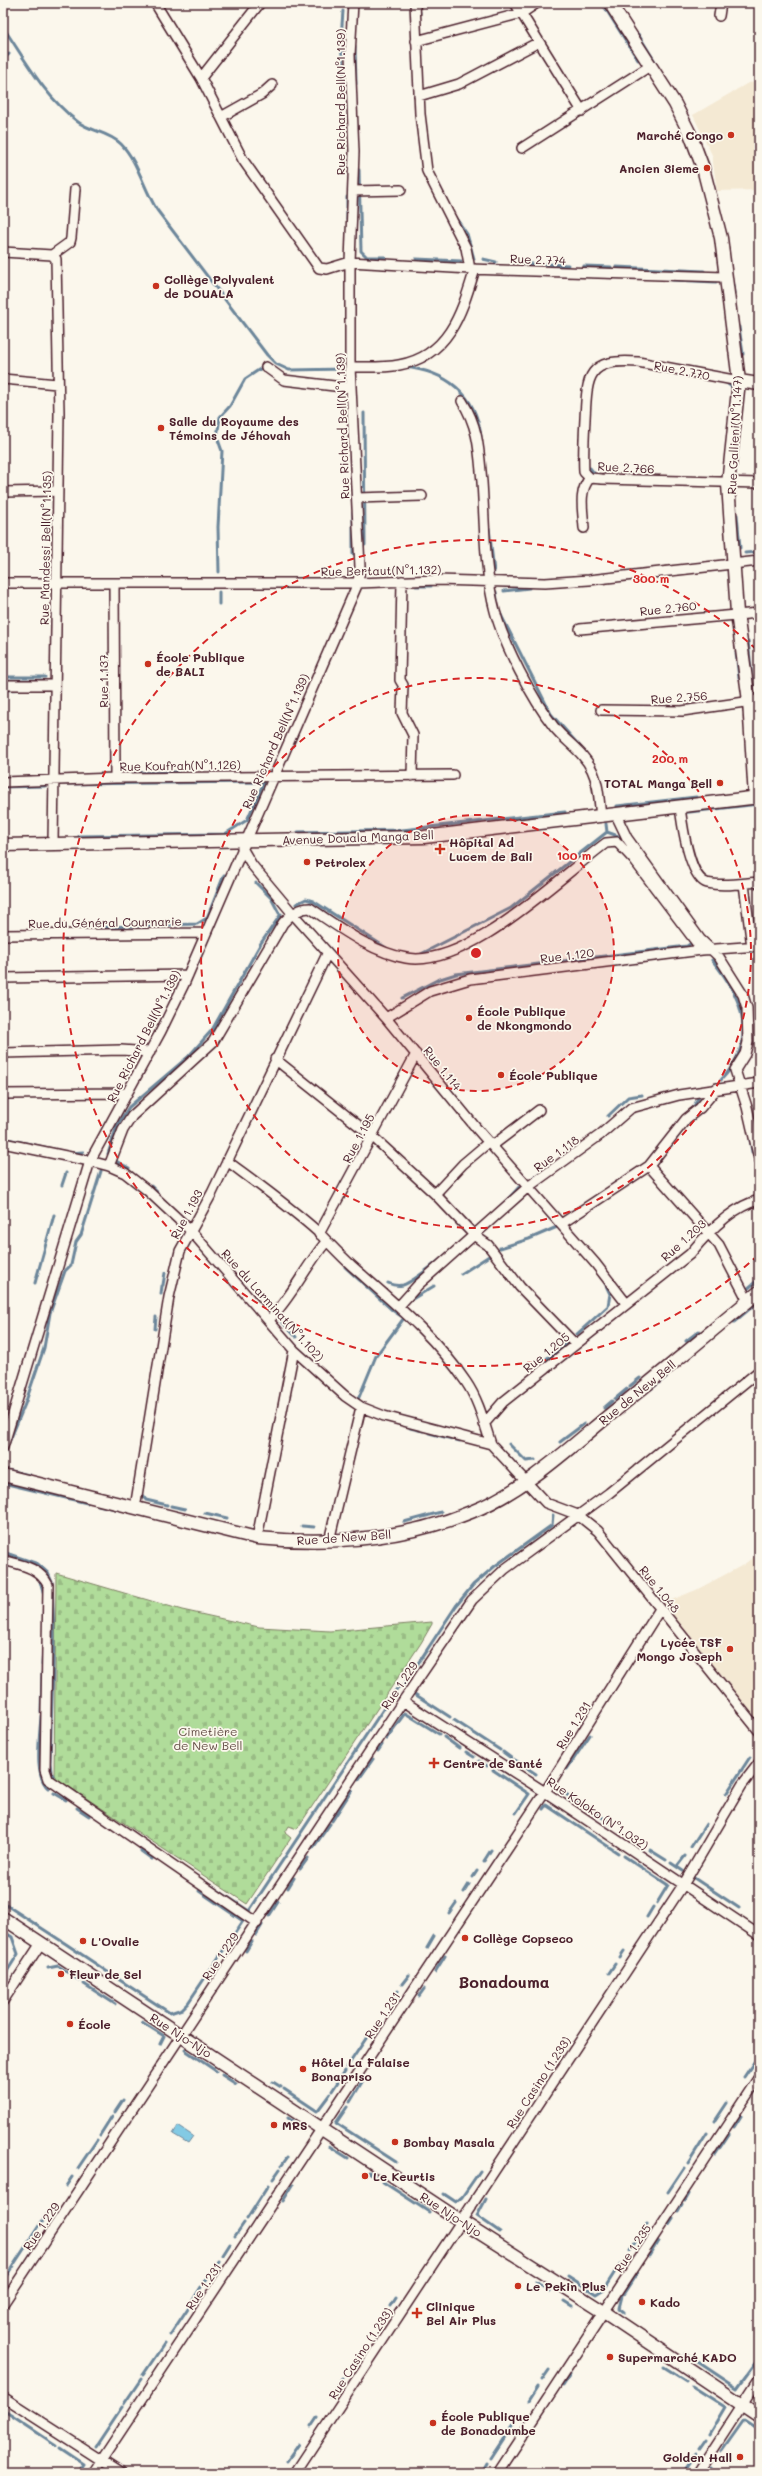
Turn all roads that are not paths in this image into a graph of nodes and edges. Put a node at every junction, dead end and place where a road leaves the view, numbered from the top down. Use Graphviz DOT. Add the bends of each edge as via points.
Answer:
graph roads {
  1 [pos="155,3"];
  2 [pos="260,3"];
  3 [pos="353,3"];
  4 [pos="414,3"];
  5 [pos="515,3"];
  6 [pos="537,3"];
  7 [pos="610,3"];
  8 [pos="721,3"];
  9 [pos="522,13"];
  10 [pos="719,16"];
  11 [pos="416,41"];
  12 [pos="539,42"];
  13 [pos="650,66"];
  14 [pos="201,78"];
  15 [pos="272,86"];
  16 [pos="419,96"];
  17 [pos="582,111"];
  18 [pos="221,117"];
  19 [pos="522,148"];
  20 [pos="75,189"];
  21 [pos="353,190"];
  22 [pos="401,190"];
  23 [pos="3,252"];
  24 [pos="52,255"];
  25 [pos="350,262"];
  26 [pos="472,269"];
  27 [pos="725,277"];
  28 [pos="605,365"];
  29 [pos="266,367"];
  30 [pos="350,367"];
  31 [pos="3,380"];
  32 [pos="739,381"];
  33 [pos="58,384"];
  34 [pos="759,384"];
  35 [pos="351,388"];
  36 [pos="462,401"];
  37 [pos="590,478"];
  38 [pos="759,483"];
  39 [pos="728,484"];
  40 [pos="58,491"];
  41 [pos="3,492"];
  42 [pos="422,496"];
  43 [pos="357,498"];
  44 [pos="584,528"];
  45 [pos="759,561"];
  46 [pos="734,564"];
  47 [pos="402,581"];
  48 [pos="56,582"];
  49 [pos="3,583"];
  50 [pos="114,583"];
  51 [pos="358,583"];
  52 [pos="488,583"];
  53 [pos="737,613"];
  54 [pos="759,613"];
  55 [pos="580,629"];
  56 [pos="3,685"];
  57 [pos="55,685"];
  58 [pos="754,701"];
  59 [pos="601,710"];
  60 [pos="453,775"];
  61 [pos="272,776"];
  62 [pos="412,776"];
  63 [pos="115,778"];
  64 [pos="54,779"];
  65 [pos="3,782"];
  66 [pos="757,798"];
  67 [pos="680,807"];
  68 [pos="616,815"];
  69 [pos="601,817"];
  70 [pos="54,844"];
  71 [pos="244,844"];
  72 [pos="3,845"];
  73 [pos="759,882"];
  74 [pos="744,884"];
  75 [pos="293,914"];
  76 [pos="206,933"];
  77 [pos="3,936"];
  78 [pos="756,946"];
  79 [pos="702,950"];
  80 [pos="713,950"];
  81 [pos="327,954"];
  82 [pos="188,975"];
  83 [pos="3,978"];
  84 [pos="386,1018"];
  85 [pos="150,1052"];
  86 [pos="3,1053"];
  87 [pos="416,1054"];
  88 [pos="275,1059"];
  89 [pos="759,1083"];
  90 [pos="739,1085"];
  91 [pos="718,1088"];
  92 [pos="127,1093"];
  93 [pos="3,1094"];
  94 [pos="539,1110"];
  95 [pos="373,1137"];
  96 [pos="3,1143"];
  97 [pos="490,1144"];
  98 [pos="759,1159"];
  99 [pos="90,1161"];
  100 [pos="227,1161"];
  101 [pos="109,1166"];
  102 [pos="649,1166"];
  103 [pos="528,1187"];
  104 [pos="435,1194"];
  105 [pos="759,1200"];
  106 [pos="561,1224"];
  107 [pos="191,1231"];
  108 [pos="707,1233"];
  109 [pos="319,1234"];
  110 [pos="475,1236"];
  111 [pos="326,1242"];
  112 [pos="759,1292"];
  113 [pos="748,1301"];
  114 [pos="626,1302"];
  115 [pos="399,1306"];
  116 [pos="269,1320"];
  117 [pos="575,1344"];
  118 [pos="294,1350"];
  119 [pos="759,1371"];
  120 [pos="361,1407"];
  121 [pos="484,1424"];
  122 [pos="491,1444"];
  123 [pos="3,1447"];
  124 [pos="3,1475"];
  125 [pos="527,1482"];
  126 [pos="135,1508"];
  127 [pos="578,1515"];
  128 [pos="257,1538"];
  129 [pos="329,1541"];
  130 [pos="3,1560"];
  131 [pos="660,1609"];
  132 [pos="403,1700"];
  133 [pos="759,1731"];
  134 [pos="759,1763"];
  135 [pos="545,1792"];
  136 [pos="683,1885"];
  137 [pos="3,1918"];
  138 [pos="257,1923"];
  139 [pos="759,1935"];
  140 [pos="41,1943"];
  141 [pos="3,2001"];
  142 [pos="182,2036"];
  143 [pos="759,2077"];
  144 [pos="322,2128"];
  145 [pos="461,2221"];
  146 [pos="3,2304"];
  147 [pos="604,2312"];
  148 [pos="759,2380"];
  149 [pos="3,2397"];
  150 [pos="742,2405"];
  151 [pos="759,2416"];
  152 [pos="102,2460"];
  153 [pos="93,2473"];
  154 [pos="121,2473"];
  155 [pos="295,2473"];
  156 [pos="498,2473"];
  157 [pos="698,2473"];
  1 -- 14 [label="street"];
  2 -- 14 [label="street"];
  3 -- 21 [label="street, Rue Richard Bell(N°1.139)" via="350,55"];
  4 -- 11 [label="street"];
  5 -- 9 [label="street"];
  6 -- 9 [label="street"];
  7 -- 13 [label="main road, Rue Gallieni(N°1.147)"];
  8 -- 10 [label="street"];
  9 -- 11 [label="street"];
  9 -- 12 [label="street"];
  11 -- 16 [label="street"];
  12 -- 16 [label="street" via="460,84"];
  12 -- 17 [label="street"];
  13 -- 17 [label="street"];
  13 -- 27 [label="main road, Rue Gallieni(N°1.147)" via="681,115 696,148 721,238"];
  14 -- 18 [label="street"];
  15 -- 18 [label="street"];
  16 -- 26 [label="street" via="427,172 466,248"];
  17 -- 19 [label="street"];
  18 -- 25 [label="street" via="243,160 314,263 319,268 327,269"];
  20 -- 24 [label="street" via="70,242"];
  21 -- 22 [label="street"];
  21 -- 25 [label="street, Rue Richard Bell(N°1.139)"];
  23 -- 24 [label="street"];
  24 -- 33 [label="street, Rue Mandessi Bell(N°1.135)" via="56,260"];
  25 -- 26 [label="street, Rue 2.774"];
  25 -- 30 [label="street, Rue Richard Bell(N°1.139)"];
  26 -- 27 [label="street, Rue 2.774"];
  26 -- 30 [label="street" via="463,307 453,330 432,351 399,365"];
  27 -- 32 [label="main road, Rue Gallieni(N°1.147)"];
  28 -- 32 [label="street, Rue 2.770" via="622,361 638,362"];
  28 -- 37 [label="street, Rue 2.766" via="595,371 587,385 583,460 584,472"];
  29 -- 35 [label="street" via="284,380"];
  30 -- 35 [label="street, Rue Richard Bell(N°1.139)"];
  31 -- 33 [label="street"];
  32 -- 34 [label="main road, Rue 2.770"];
  32 -- 39 [label="main road, Rue Gallieni(N°1.147)"];
  33 -- 40 [label="street, Rue Mandessi Bell(N°1.135)"];
  35 -- 43 [label="street, Rue Richard Bell(N°1.139)"];
  36 -- 52 [label="street" via="472,416 478,442"];
  37 -- 39 [label="street, Rue 2.766"];
  37 -- 44 [label="street" via="584,484 582,495"];
  38 -- 39 [label="street, Rue 2.766"];
  39 -- 46 [label="main road, Rue Gallieni(N°1.147)"];
  40 -- 41 [label="street"];
  40 -- 48 [label="street, Rue Mandessi Bell(N°1.135)"];
  42 -- 43 [label="street"];
  43 -- 51 [label="street, Rue Richard Bell(N°1.139)" via="360,567"];
  45 -- 46 [label="street, Rue Bertaut(N°1.132)"];
  46 -- 52 [label="street, Rue Bertaut(N°1.132)" via="575,581"];
  46 -- 53 [label="main road, Rue Gallieni(N°1.147)"];
  47 -- 51 [label="street, Rue Bertaut(N°1.132)"];
  47 -- 52 [label="street, Rue Bertaut(N°1.132)" via="455,580"];
  47 -- 62 [label="street" via="401,707 413,735"];
  48 -- 49 [label="street, Rue Bertaut(N°1.132)"];
  48 -- 50 [label="street, Rue Bertaut(N°1.132)"];
  48 -- 57 [label="street, Rue Mandessi Bell(N°1.135)"];
  50 -- 51 [label="street, Rue Bertaut(N°1.132)"];
  50 -- 63 [label="street, Rue 1.137"];
  51 -- 61 [label="street, Rue Richard Bell(N°1.139)"];
  52 -- 69 [label="street" via="498,620 520,672 554,726 582,755 592,770"];
  53 -- 54 [label="street, Rue 2.760"];
  53 -- 55 [label="street, Rue 2.760"];
  53 -- 58 [label="main road, Rue Gallieni(N°1.147)"];
  56 -- 57 [label="street"];
  57 -- 64 [label="street, Rue Mandessi Bell(N°1.135)"];
  58 -- 59 [label="street, Rue 2.756" via="682,711"];
  58 -- 66 [label="main road, Rue Gallieni(N°1.147)"];
  60 -- 62 [label="street, Rue Koufrah(N°1.126)"];
  61 -- 62 [label="street, Rue Koufrah(N°1.126)"];
  61 -- 63 [label="street, Rue Koufrah(N°1.126)"];
  61 -- 71 [label="street, Rue Richard Bell(N°1.139)"];
  63 -- 64 [label="street, Rue Koufrah(N°1.126)"];
  64 -- 65 [label="street, Rue Koufrah(N°1.126)"];
  64 -- 70 [label="street, Rue Mandessi Bell(N°1.135)"];
  66 -- 67 [label="main road, Avenue Douala Manga Bell"];
  67 -- 68 [label="main road, Avenue Douala Manga Bell"];
  67 -- 74 [label="street" via="693,868 700,878 707,883"];
  68 -- 69 [label="main road, Avenue Douala Manga Bell"];
  68 -- 80 [label="street" via="627,838 700,939"];
  69 -- 71 [label="main road, Avenue Douala Manga Bell" via="418,837"];
  70 -- 71 [label="main road, Avenue Douala Manga Bell"];
  70 -- 72 [label="main road, Avenue Douala Manga Bell"];
  71 -- 75 [label="street, Rue 1.114" via="252,865"];
  71 -- 76 [label="street, Rue Richard Bell(N°1.139)"];
  73 -- 74 [label="street"];
  74 -- 78 [label="street"];
  75 -- 79 [label="street" via="310,908 350,934 393,955 418,959 432,956 464,946 490,932 546,893 601,847 617,842 634,860"];
  75 -- 81 [label="street, Rue 1.114"];
  75 -- 101 [label="street" via="273,938 210,1046 141,1106 127,1122"];
  76 -- 77 [label="street, Rue du Général Cournarie"];
  76 -- 82 [label="street, Rue Richard Bell(N°1.139)"];
  78 -- 80 [label="street, Rue 1.120"];
  79 -- 80 [label="street, Rue 1.120"];
  79 -- 84 [label="street, Rue 1.120" via="496,975 452,983 408,1002"];
  80 -- 90 [label="street" via="743,995 747,1008 748,1042 745,1054 735,1070"];
  81 -- 84 [label="street, Rue 1.114"];
  81 -- 88 [label="street, Rue 1.193"];
  82 -- 83 [label="street"];
  82 -- 85 [label="street, Rue Richard Bell(N°1.139)"];
  84 -- 87 [label="street, Rue 1.114"];
  85 -- 86 [label="street" via="121,1050"];
  85 -- 92 [label="street, Rue Richard Bell(N°1.139)"];
  87 -- 95 [label="street, Rue 1.195"];
  87 -- 97 [label="street, Rue 1.114"];
  88 -- 95 [label="street"];
  88 -- 100 [label="street, Rue 1.193"];
  89 -- 90 [label="street, Rue 1.118"];
  90 -- 91 [label="street, Rue 1.118"];
  90 -- 98 [label="street"];
  91 -- 102 [label="street" via="686,1119"];
  91 -- 103 [label="street, Rue 1.118" via="631,1108 600,1135"];
  92 -- 93 [label="street"];
  92 -- 99 [label="street, Rue Richard Bell(N°1.139)"];
  94 -- 97 [label="street"];
  95 -- 104 [label="street"];
  95 -- 109 [label="street, Rue 1.195"];
  96 -- 99 [label="street, Rue du Larminat(N°1.102)"];
  97 -- 103 [label="street, Rue 1.114"];
  97 -- 104 [label="street" via="455,1172"];
  99 -- 101 [label="street, Rue du Larminat(N°1.102)"];
  99 -- 123 [label="street, Rue Richard Bell(N°1.139)"];
  100 -- 107 [label="street, Rue 1.193"];
  100 -- 109 [label="street"];
  101 -- 107 [label="street, Rue du Larminat(N°1.102)" via="136,1182"];
  102 -- 106 [label="street"];
  102 -- 108 [label="street"];
  103 -- 106 [label="street, Rue 1.114"];
  103 -- 110 [label="street, Rue 1.118"];
  104 -- 110 [label="street"];
  105 -- 108 [label="street, Rue 1.203" via="739,1209"];
  106 -- 114 [label="street, Rue 1.114"];
  107 -- 116 [label="street, Rue du Larminat(N°1.102)"];
  107 -- 126 [label="street, Rue 1.193" via="180,1251 169,1298"];
  108 -- 113 [label="street" via="722,1252"];
  108 -- 114 [label="street, Rue 1.203" via="690,1254"];
  109 -- 111 [label="street"];
  110 -- 115 [label="street, Rue 1.118" via="418,1285"];
  110 -- 117 [label="street" via="488,1245 520,1287"];
  111 -- 115 [label="street"];
  111 -- 116 [label="street" via="287,1299"];
  112 -- 113 [label="main road, Rue de New Bell"];
  113 -- 125 [label="main road, Rue de New Bell"];
  114 -- 117 [label="street, Rue 1.205"];
  115 -- 121 [label="street" via="439,1348 467,1383"];
  116 -- 118 [label="street, Rue du Larminat(N°1.102)"];
  117 -- 121 [label="street, Rue 1.205" via="503,1402"];
  118 -- 120 [label="street, Rue du Larminat(N°1.102)" via="329,1383"];
  118 -- 128 [label="street"];
  119 -- 127 [label="street, Rue 1.229" via="609,1493"];
  120 -- 122 [label="street, Rue du Larminat(N°1.102)" via="397,1420"];
  120 -- 129 [label="street"];
  121 -- 122 [label="street"];
  122 -- 125 [label="street"];
  124 -- 126 [label="main road, Rue de New Bell"];
  125 -- 127 [label="street, Rue 1.048" via="546,1503"];
  125 -- 129 [label="main road, Rue de New Bell" via="472,1512 424,1528"];
  126 -- 128 [label="main road, Rue de New Bell"];
  127 -- 131 [label="street, Rue 1.048" via="598,1530"];
  127 -- 132 [label="street, Rue 1.229" via="490,1582 472,1600"];
  128 -- 129 [label="main road, Rue de New Bell"];
  130 -- 138 [label="street" via="32,1568 42,1574 48,1585 45,1770 48,1779"];
  131 -- 133 [label="street, Rue 1.048"];
  131 -- 135 [label="street, Rue 1.231"];
  132 -- 135 [label="street, Rue Koloko (N°1.032)"];
  132 -- 138 [label="street, Rue 1.229"];
  134 -- 136 [label="street, Rue Casino (1.233)" via="742,1785"];
  135 -- 136 [label="street, Rue Koloko (N°1.032)"];
  135 -- 144 [label="street, Rue 1.231"];
  136 -- 139 [label="street, Rue Koloko (N°1.032)"];
  136 -- 145 [label="street, Rue Casino (1.233)"];
  137 -- 140 [label="main road, Rue Njo-Njo"];
  138 -- 142 [label="street, Rue 1.229"];
  140 -- 141 [label="street"];
  140 -- 142 [label="main road, Rue Njo-Njo"];
  142 -- 144 [label="main road, Rue Njo-Njo"];
  142 -- 146 [label="street, Rue 1.229"];
  143 -- 147 [label="street, Rue 1.235"];
  144 -- 145 [label="main road, Rue Njo-Njo"];
  144 -- 152 [label="street, Rue 1.231"];
  145 -- 147 [label="main road, Rue Njo-Njo"];
  145 -- 155 [label="street, Rue Casino (1.233)"];
  147 -- 150 [label="main road, Rue Njo-Njo"];
  147 -- 156 [label="street, Rue 1.235"];
  148 -- 150 [label="street"];
  149 -- 152 [label="street"];
  150 -- 151 [label="main road, Rue Njo-Njo"];
  150 -- 157 [label="street"];
  152 -- 153 [label="street, Rue 1.231"];
  152 -- 154 [label="street"];
}
